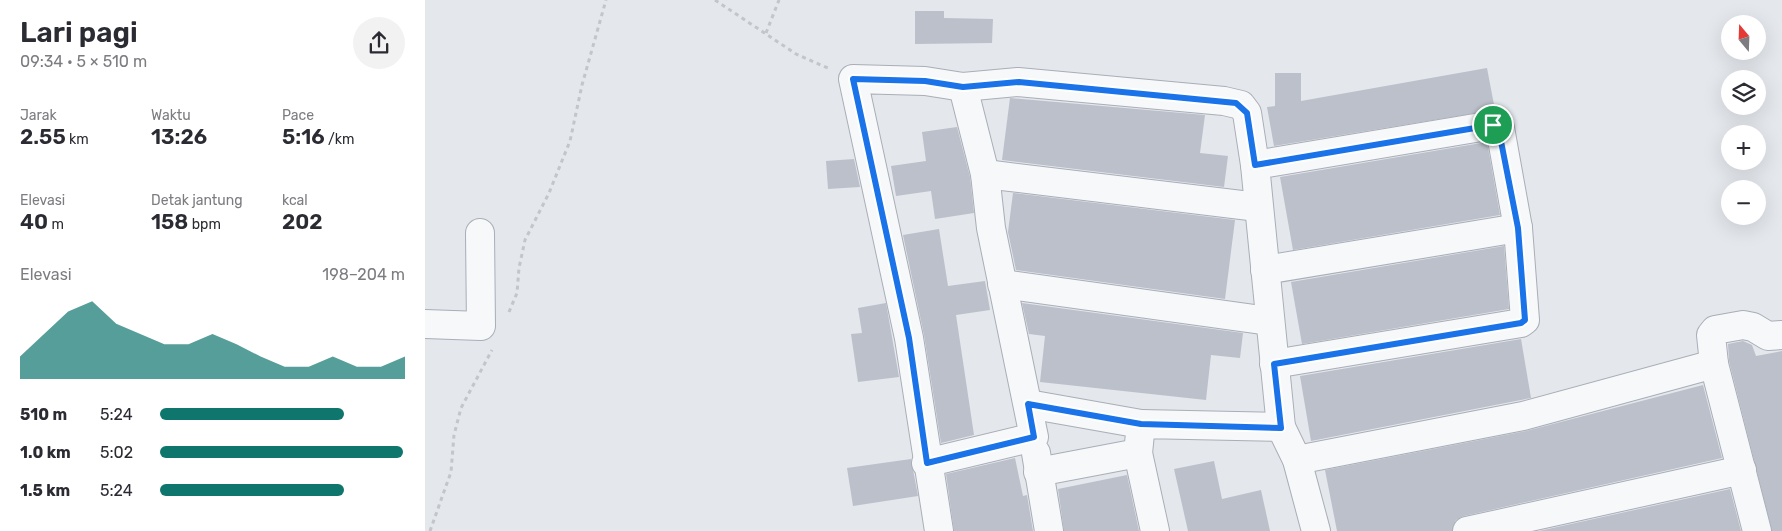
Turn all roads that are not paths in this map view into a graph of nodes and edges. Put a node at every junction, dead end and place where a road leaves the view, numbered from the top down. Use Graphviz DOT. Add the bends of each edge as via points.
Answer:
graph roads {
  1 [pos="963,87"];
  2 [pos="1255,165"];
  3 [pos="985,174"];
  4 [pos="1258,207"];
  5 [pos="1518,228"];
  6 [pos="480,233"];
  7 [pos="1265,270"];
  8 [pos="1002,284"];
  9 [pos="1269,321"];
  10 [pos="425,324"];
  11 [pos="1782,335"];
  12 [pos="1274,364"];
  13 [pos="1714,364"];
  14 [pos="1028,404"];
  15 [pos="1141,424"];
  16 [pos="1281,428"];
  17 [pos="1034,437"];
  18 [pos="1137,454"];
  19 [pos="1297,460"];
  20 [pos="927,463"];
  21 [pos="1741,470"];
  22 [pos="1038,472"];
  23 [pos="939,531"];
  24 [pos="1049,531"];
  25 [pos="1155,531"];
  26 [pos="1316,531"];
  27 [pos="1467,531"];
  28 [pos="1757,531"];
  1 -- 2 [label="street" via="1019,82 1236,103 1247,113"];
  1 -- 3 [label="street"];
  1 -- 20 [label="street" via="925,81 853,79 909,338"];
  2 -- 4 [label="street"];
  2 -- 5 [label="street" via="1493,125 1500,128"];
  3 -- 4 [label="street"];
  3 -- 8 [label="street"];
  4 -- 7 [label="street"];
  5 -- 7 [label="street"];
  5 -- 12 [label="street" via="1525,320 1521,323"];
  6 -- 10 [label="street" via="481,326"];
  7 -- 9 [label="street"];
  8 -- 9 [label="street"];
  8 -- 14 [label="street"];
  9 -- 12 [label="street"];
  11 -- 13 [label="street" via="1768,336 1743,325 1715,330 1711,335"];
  12 -- 16 [label="street"];
  13 -- 19 [label="street" via="1523,416"];
  13 -- 21 [label="street"];
  14 -- 15 [label="street"];
  14 -- 17 [label="street"];
  15 -- 16 [label="street"];
  15 -- 18 [label="street"];
  16 -- 19 [label="street"];
  17 -- 20 [label="street"];
  17 -- 22 [label="street"];
  18 -- 22 [label="street"];
  18 -- 25 [label="street"];
  19 -- 26 [label="street"];
  20 -- 23 [label="street"];
  21 -- 27 [label="street"];
  21 -- 28 [label="street"];
  22 -- 24 [label="street"];
}
